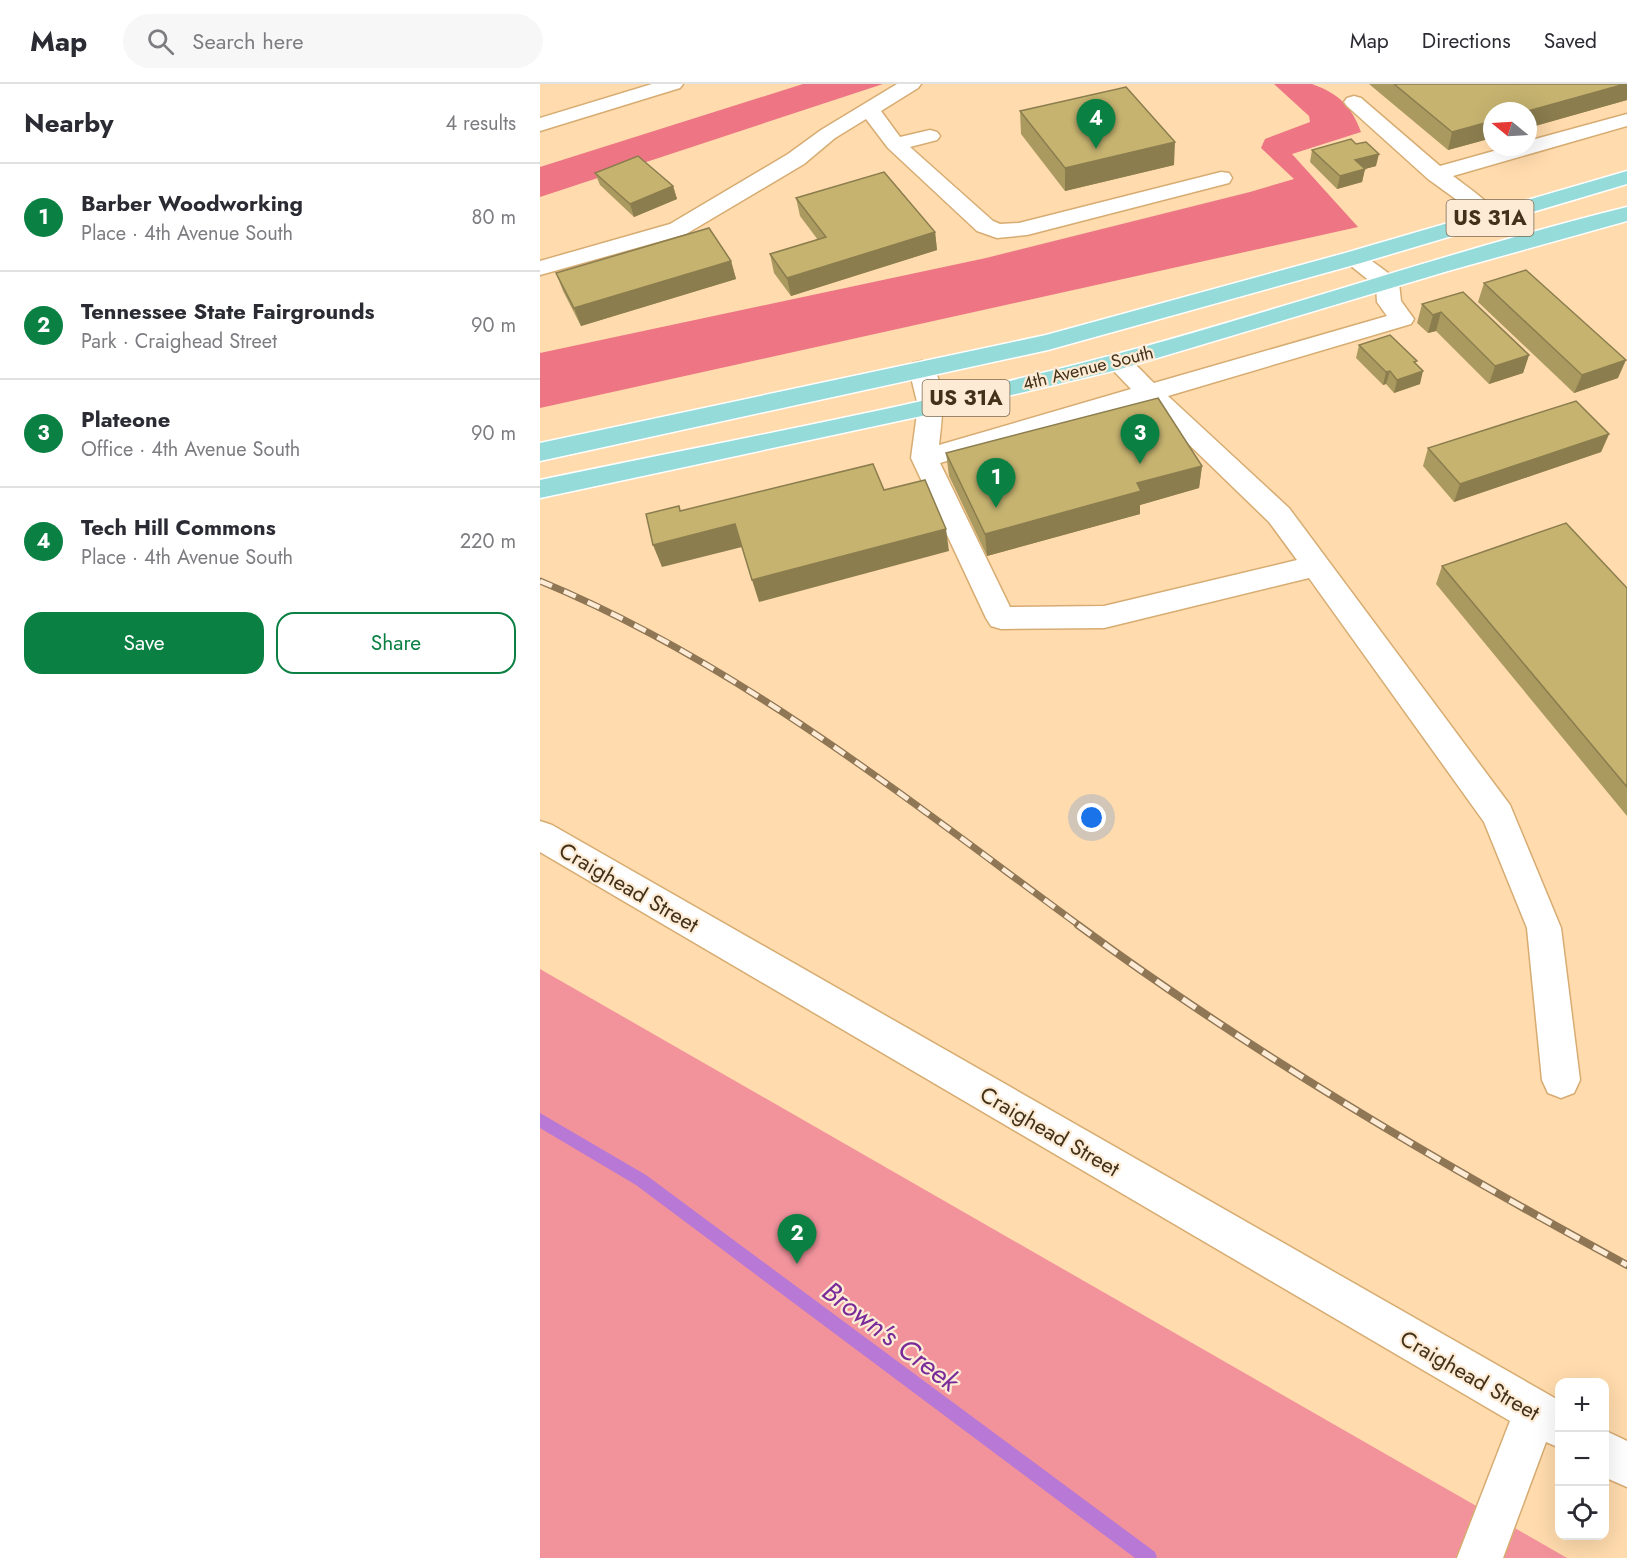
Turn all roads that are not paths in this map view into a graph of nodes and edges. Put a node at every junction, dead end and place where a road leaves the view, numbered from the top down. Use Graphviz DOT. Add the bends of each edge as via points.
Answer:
graph roads {
  1 [pos="673,84"];
  2 [pos="911,84"];
  3 [pos="1354,102"];
  4 [pos="869,109"];
  5 [pos="1627,120"];
  6 [pos="540,125"];
  7 [pos="930,136"];
  8 [pos="895,144"];
  9 [pos="1436,174"];
  10 [pos="1627,177"];
  11 [pos="1221,178"];
  12 [pos="1627,214"];
  13 [pos="1489,218"];
  14 [pos="1353,258"];
  15 [pos="540,268"];
  16 [pos="1387,283"];
  17 [pos="1117,362"];
  18 [pos="922,369"];
  19 [pos="1149,393"];
  20 [pos="931,406"];
  21 [pos="540,452"];
  22 [pos="924,458"];
  23 [pos="540,489"];
  24 [pos="1316,566"];
  25 [pos="540,835"];
  26 [pos="1562,1080"];
  27 [pos="1547,1419"];
  28 [pos="1609,1454"];
  29 [pos="1627,1465"];
  30 [pos="1479,1558"];
  1 -- 6 [label="street"];
  2 -- 4 [label="street"];
  3 -- 9 [label="street"];
  4 -- 8 [label="street"];
  4 -- 15 [label="street" via="796,159 678,229"];
  5 -- 9 [label="street"];
  7 -- 8 [label="street"];
  8 -- 11 [label="street" via="985,226 997,231 1019,230"];
  9 -- 13 [label="street" via="1476,203"];
  10 -- 13 [label="main road, 4th Avenue South / US 31A"];
  12 -- 16 [label="main road, 4th Avenue South / US 31A"];
  13 -- 14 [label="main road, 4th Avenue South / US 31A"];
  14 -- 16 [label="street"];
  14 -- 18 [label="main road, 4th Avenue South / US 31A" via="1048,342"];
  16 -- 17 [label="main road, 4th Avenue South / US 31A"];
  16 -- 19 [label="street" via="1389,302 1402,319"];
  17 -- 19 [label="street"];
  17 -- 20 [label="main road, 4th Avenue South / US 31A"];
  18 -- 20 [label="street"];
  18 -- 21 [label="main road, 4th Avenue South / US 31A"];
  19 -- 22 [label="street"];
  19 -- 24 [label="street" via="1279,515"];
  20 -- 22 [label="street"];
  20 -- 23 [label="main road, 4th Avenue South / US 31A"];
  22 -- 24 [label="street" via="1001,618 1104,617"];
  24 -- 26 [label="street" via="1498,815 1544,928"];
  25 -- 27 [label="street, Craighead Street"];
  27 -- 30 [label="street"];
  28 -- 29 [label="street"];
}
